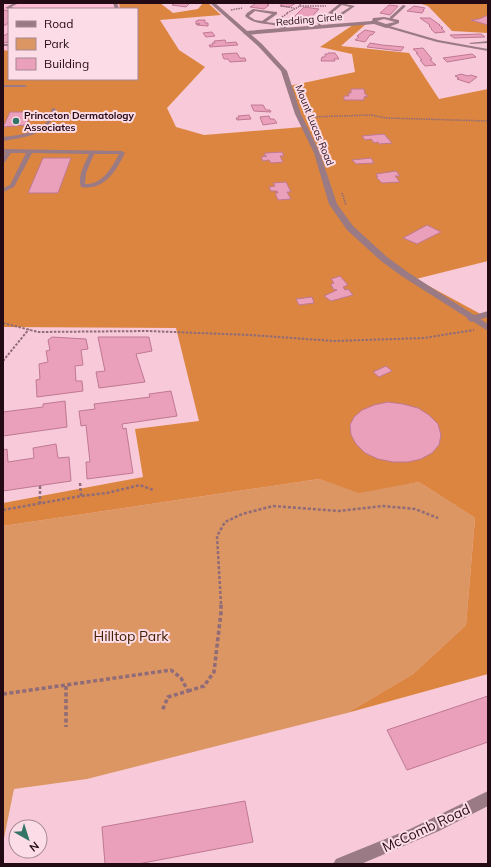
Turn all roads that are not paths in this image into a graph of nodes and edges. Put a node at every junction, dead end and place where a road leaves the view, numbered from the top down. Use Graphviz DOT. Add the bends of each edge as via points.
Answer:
graph roads {
  1 [pos="17,3"];
  2 [pos="212,3"];
  3 [pos="404,6"];
  4 [pos="8,8"];
  5 [pos="340,15"];
  6 [pos="391,18"];
  7 [pos="263,22"];
  8 [pos="374,22"];
  9 [pos="320,26"];
  10 [pos="386,26"];
  11 [pos="287,30"];
  12 [pos="246,33"];
  13 [pos="488,42"];
  14 [pos="454,44"];
  15 [pos="488,50"];
  16 [pos="3,86"];
  17 [pos="25,86"];
  18 [pos="54,109"];
  19 [pos="3,139"];
  20 [pos="6,151"];
  21 [pos="30,151"];
  22 [pos="92,152"];
  23 [pos="3,161"];
  24 [pos="3,190"];
  25 [pos="488,314"];
  26 [pos="471,318"];
  27 [pos="488,328"];
  28 [pos="488,798"];
  29 [pos="341,864"];
  1 -- 4 [label="lane"];
  2 -- 12 [label="street, Mount Lucas Road"];
  3 -- 6 [label="lane"];
  5 -- 5 [label="lane" via="346,12 354,6 341,4 330,13"];
  5 -- 9 [label="lane" via="318,23"];
  6 -- 8 [label="street" via="376,19"];
  6 -- 10 [label="street" via="398,23"];
  7 -- 7 [label="lane" via="250,20 247,16 254,10 276,13"];
  7 -- 11 [label="lane" via="281,25"];
  8 -- 9 [label="street, Redding Circle"];
  8 -- 10 [label="street"];
  9 -- 11 [label="street, Redding Circle"];
  10 -- 14 [label="lane"];
  11 -- 12 [label="street, Redding Circle"];
  12 -- 26 [label="street, Mount Lucas Road" via="284,71 298,114 317,153 339,215 384,259"];
  13 -- 14 [label="lane"];
  14 -- 15 [label="lane"];
  16 -- 17 [label="lane"];
  18 -- 19 [label="lane" via="50,121 44,127 25,135"];
  20 -- 21 [label="lane"];
  20 -- 23 [label="lane"];
  21 -- 22 [label="lane"];
  21 -- 24 [label="lane" via="12,186"];
  22 -- 22 [label="lane" via="122,152 113,172 96,185 88,187 82,183"];
  25 -- 26 [label="street"];
  26 -- 27 [label="street, Mount Lucas Road"];
  28 -- 29 [label="street, McComb Road" via="398,843"];
}
